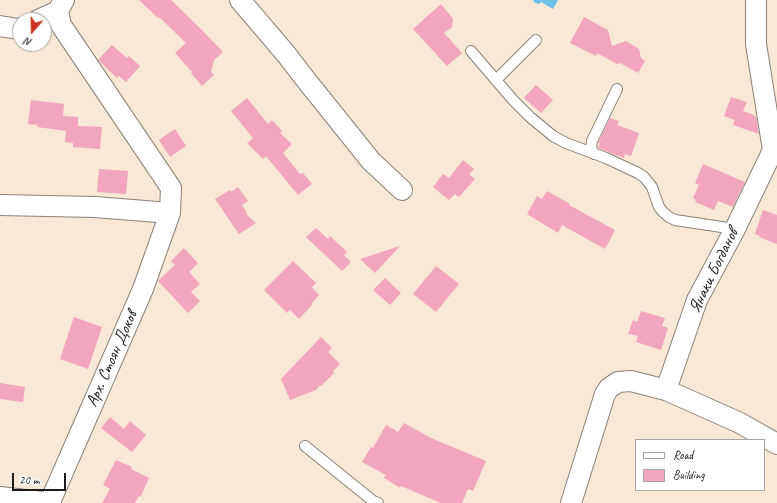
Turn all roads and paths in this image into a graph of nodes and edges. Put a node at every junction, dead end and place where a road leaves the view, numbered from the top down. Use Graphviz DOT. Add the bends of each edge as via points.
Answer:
graph roads {
  1 [pos="240,0"];
  2 [pos="756,0"];
  3 [pos="61,5"];
  4 [pos="50,12"];
  5 [pos="0,26"];
  6 [pos="12,28"];
  7 [pos="536,40"];
  8 [pos="471,51"];
  9 [pos="496,80"];
  10 [pos="617,89"];
  11 [pos="775,152"];
  12 [pos="594,154"];
  13 [pos="402,190"];
  14 [pos="0,205"];
  15 [pos="170,213"];
  16 [pos="735,229"];
  17 [pos="666,390"];
  18 [pos="777,444"];
  19 [pos="306,446"];
  20 [pos="0,497"];
  21 [pos="50,503"];
  22 [pos="378,503"];
  23 [pos="570,503"];
  1 -- 13 [label="street" via="371,161"];
  2 -- 11 [label="street, Янаки Богданов" via="756,44"];
  3 -- 4 [label="street"];
  3 -- 15 [label="street, Арх. Стоян Доков" via="61,25 171,188"];
  5 -- 6 [label="street"];
  7 -- 9 [label="lane"];
  8 -- 9 [label="lane"];
  9 -- 12 [label="lane" via="530,117 553,136"];
  10 -- 12 [label="lane" via="592,141"];
  11 -- 16 [label="street, Янаки Богданов"];
  12 -- 16 [label="lane" via="644,178 652,187 663,212 669,217"];
  14 -- 15 [label="street" via="95,207"];
  15 -- 21 [label="street, Арх. Стоян Доков" via="143,289"];
  16 -- 17 [label="street, Янаки Богданов" via="697,300"];
  17 -- 18 [label="street" via="740,423"];
  17 -- 23 [label="street" via="631,381 618,382 609,388"];
  19 -- 22 [label="lane"];
  20 -- 21 [label="street"];
}
